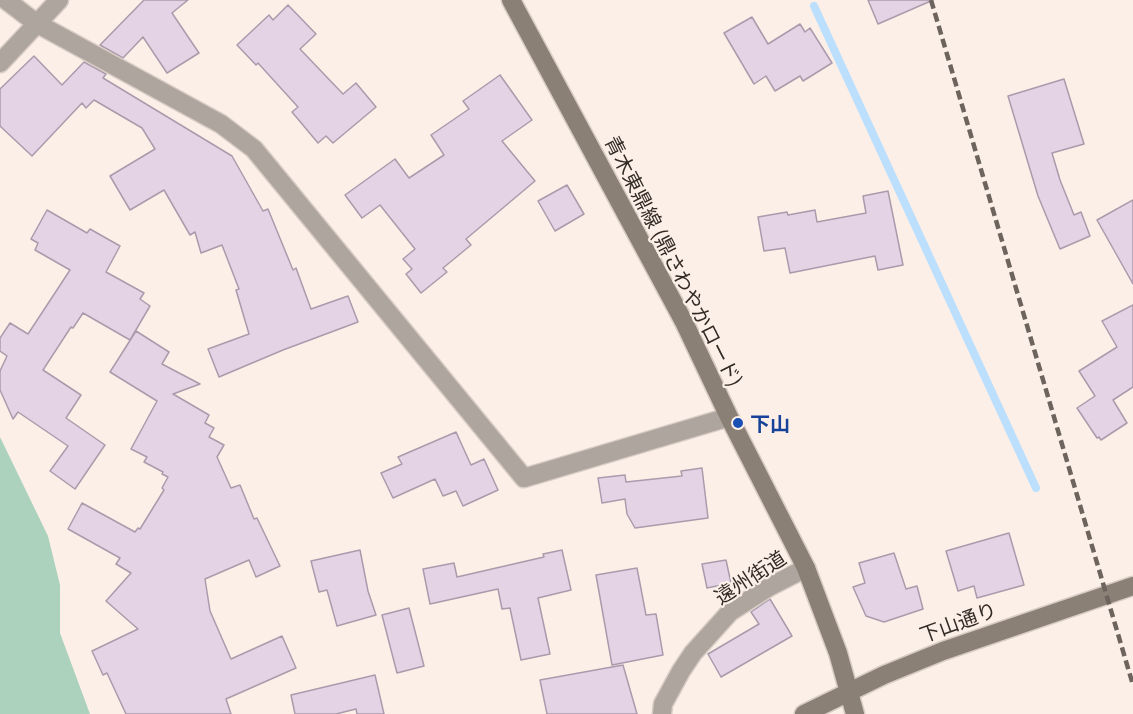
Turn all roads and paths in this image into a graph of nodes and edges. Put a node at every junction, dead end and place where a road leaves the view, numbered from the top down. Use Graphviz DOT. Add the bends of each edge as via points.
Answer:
graph roads {
  1 [pos="6,0"];
  2 [pos="59,0"];
  3 [pos="511,0"];
  4 [pos="36,23"];
  5 [pos="0,63"];
  6 [pos="729,417"];
  7 [pos="806,568"];
  8 [pos="1133,586"];
  9 [pos="850,691"];
  10 [pos="662,714"];
  11 [pos="804,714"];
  12 [pos="855,714"];
  1 -- 4 [label="street"];
  2 -- 4 [label="street"];
  3 -- 6 [label="main road, 青木東鼎線 (鼎さわやかロード)" via="684,322"];
  4 -- 5 [label="street"];
  4 -- 6 [label="street" via="221,124 254,149 524,478"];
  6 -- 7 [label="main road, 青木東鼎線 (鼎さわやかロード)"];
  7 -- 9 [label="main road, 青木東鼎線 (鼎さわやかロード)"];
  7 -- 10 [label="street, 遠州街道" via="730,612 693,653 663,704"];
  8 -- 9 [label="main road, 下山通り" via="943,651"];
  9 -- 11 [label="main road, 下山通り"];
  9 -- 12 [label="main road, 青木東鼎線 (鼎さわやかロード)"];
}
